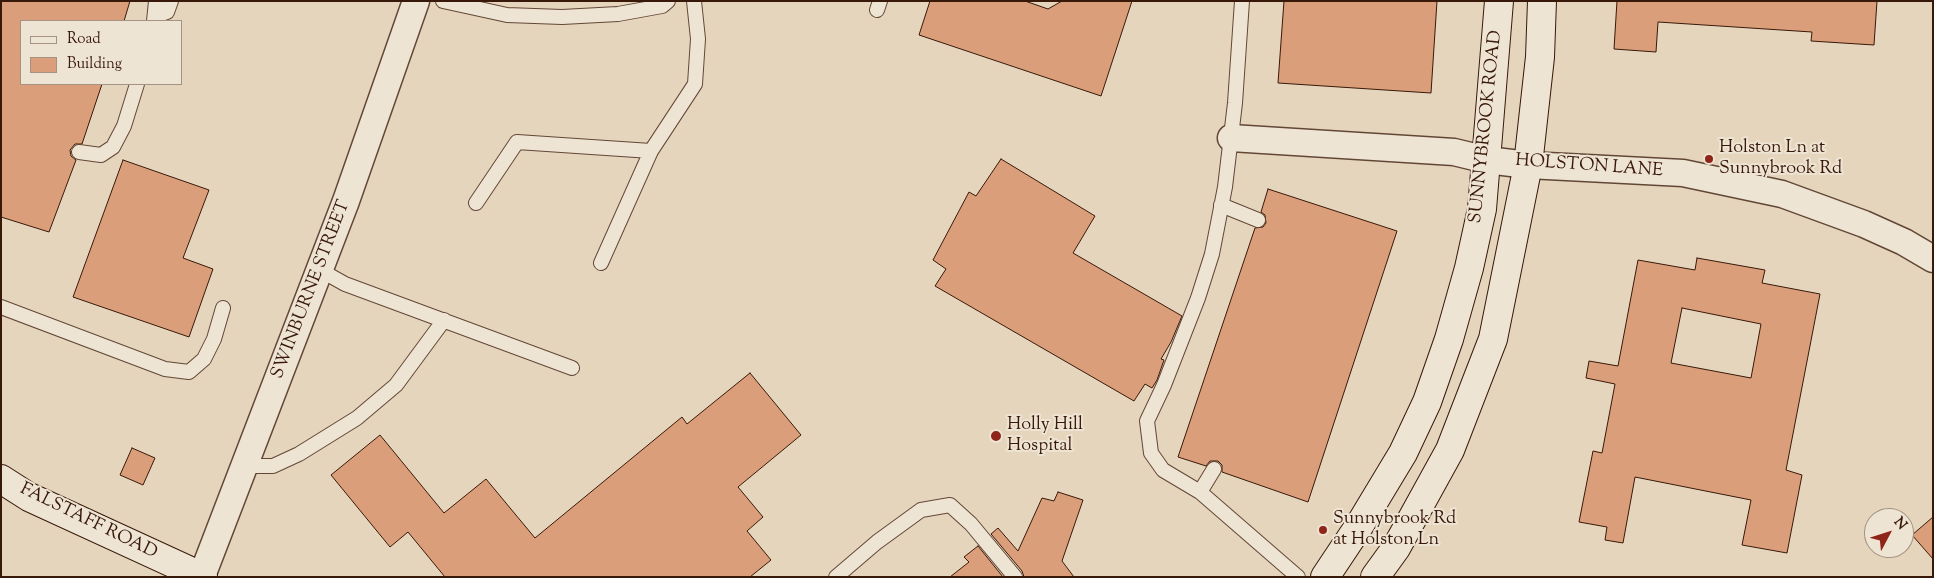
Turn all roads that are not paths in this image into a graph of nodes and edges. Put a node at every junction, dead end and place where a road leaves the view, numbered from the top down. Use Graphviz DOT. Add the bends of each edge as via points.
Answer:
graph roads {
  1 [pos="156,1"];
  2 [pos="171,1"];
  3 [pos="416,1"];
  4 [pos="443,1"];
  5 [pos="668,1"];
  6 [pos="694,1"];
  7 [pos="1242,1"];
  8 [pos="1499,1"];
  9 [pos="1542,1"];
  10 [pos="635,6"];
  11 [pos="155,18"];
  12 [pos="136,85"];
  13 [pos="1231,138"];
  14 [pos="651,151"];
  15 [pos="79,152"];
  16 [pos="1487,160"];
  17 [pos="1528,164"];
  18 [pos="476,203"];
  19 [pos="1221,205"];
  20 [pos="1258,220"];
  21 [pos="1933,259"];
  22 [pos="601,263"];
  23 [pos="320,270"];
  24 [pos="1,307"];
  25 [pos="223,308"];
  26 [pos="444,320"];
  27 [pos="572,368"];
  28 [pos="245,466"];
  29 [pos="1214,469"];
  30 [pos="1,479"];
  31 [pos="1200,492"];
  32 [pos="202,577"];
  33 [pos="836,577"];
  34 [pos="1015,577"];
  35 [pos="1298,577"];
  36 [pos="1324,577"];
  37 [pos="1375,577"];
  1 -- 11 [label="lane"];
  2 -- 11 [label="lane" via="167,12"];
  3 -- 23 [label="street, SWINBURNE STREET"];
  4 -- 10 [label="lane" via="507,15 562,17"];
  5 -- 10 [label="lane" via="662,6"];
  6 -- 14 [label="lane" via="698,39 695,84"];
  7 -- 13 [label="lane"];
  8 -- 16 [label="main road, SUNNYBROOK ROAD"];
  9 -- 17 [label="main road" via="1540,57"];
  12 -- 15 [label="lane" via="124,126 113,148 101,155"];
  13 -- 16 [label="street, HOLSTON LANE" via="1454,152"];
  13 -- 19 [label="lane"];
  14 -- 18 [label="lane" via="517,142"];
  14 -- 22 [label="lane"];
  16 -- 17 [label="street, HOLSTON LANE"];
  16 -- 36 [label="main road, SUNNYBROOK ROAD" via="1482,208 1469,268 1427,402 1403,453 1360,526"];
  17 -- 21 [label="street, HOLSTON LANE" via="1683,173 1782,194 1864,224"];
  17 -- 37 [label="main road" via="1493,339 1450,450 1396,548"];
  19 -- 20 [label="lane"];
  19 -- 31 [label="lane" via="1212,254 1198,298 1147,421 1151,453 1163,470"];
  23 -- 26 [label="lane" via="345,284"];
  23 -- 28 [label="street, SWINBURNE STREET"];
  24 -- 25 [label="lane" via="165,369 189,372 204,359"];
  26 -- 27 [label="lane"];
  26 -- 28 [label="lane" via="396,385 357,418 273,466"];
  28 -- 32 [label="street, SWINBURNE STREET"];
  29 -- 31 [label="lane"];
  30 -- 32 [label="main road, FALSTAFF ROAD" via="29,497"];
  31 -- 35 [label="lane"];
  33 -- 34 [label="lane" via="921,510 950,505 971,524"];
}
